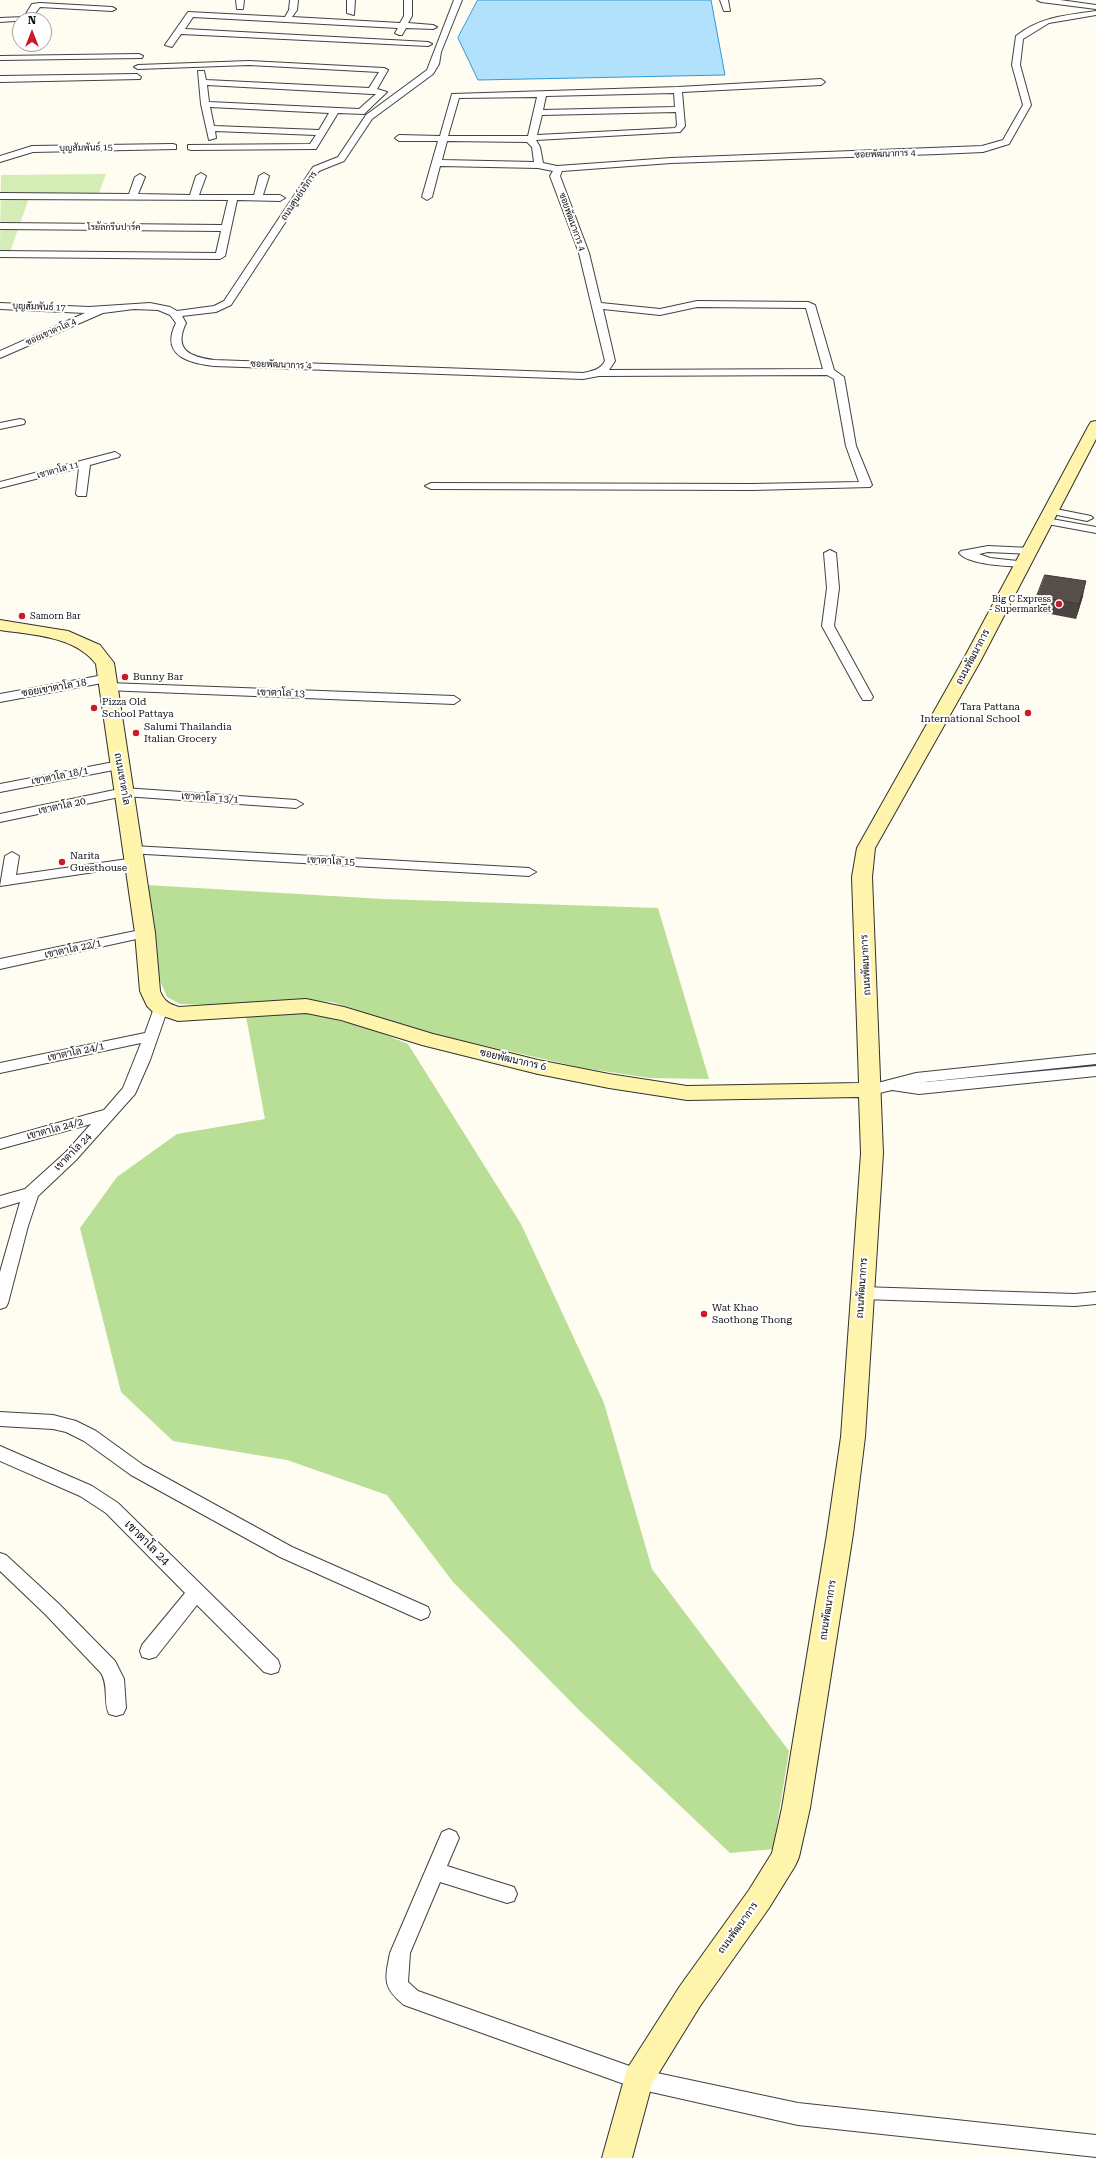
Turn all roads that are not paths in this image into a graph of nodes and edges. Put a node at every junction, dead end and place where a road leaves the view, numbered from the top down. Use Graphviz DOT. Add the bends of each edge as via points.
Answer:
graph roads {
  1 [pos="294,0"];
  2 [pos="351,0"];
  3 [pos="408,0"];
  4 [pos="458,0"];
  5 [pos="724,0"];
  6 [pos="1041,0"];
  7 [pos="1075,2"];
  8 [pos="1096,6"];
  9 [pos="112,9"];
  10 [pos="727,9"];
  11 [pos="351,13"];
  12 [pos="1096,13"];
  13 [pos="0,20"];
  14 [pos="287,20"];
  15 [pos="402,26"];
  16 [pos="433,27"];
  17 [pos="179,31"];
  18 [pos="393,42"];
  19 [pos="428,44"];
  20 [pos="169,45"];
  21 [pos="0,58"];
  22 [pos="200,64"];
  23 [pos="138,67"];
  24 [pos="37,68"];
  25 [pos="58,68"];
  26 [pos="243,75"];
  27 [pos="0,79"];
  28 [pos="310,79"];
  29 [pos="203,82"];
  30 [pos="821,82"];
  31 [pos="678,90"];
  32 [pos="372,91"];
  33 [pos="542,94"];
  34 [pos="205,104"];
  35 [pos="229,105"];
  36 [pos="265,107"];
  37 [pos="298,109"];
  38 [pos="679,110"];
  39 [pos="335,111"];
  40 [pos="538,113"];
  41 [pos="210,128"];
  42 [pos="252,130"];
  43 [pos="321,133"];
  44 [pos="399,138"];
  45 [pos="443,138"];
  46 [pos="532,139"];
  47 [pos="191,146"];
  48 [pos="215,146"];
  49 [pos="243,146"];
  50 [pos="173,148"];
  51 [pos="0,159"];
  52 [pos="436,163"];
  53 [pos="539,165"];
  54 [pos="558,170"];
  55 [pos="201,176"];
  56 [pos="264,176"];
  57 [pos="140,177"];
  58 [pos="0,196"];
  59 [pos="132,197"];
  60 [pos="194,197"];
  61 [pos="427,197"];
  62 [pos="233,198"];
  63 [pos="258,198"];
  64 [pos="280,198"];
  65 [pos="0,226"];
  66 [pos="227,228"];
  67 [pos="0,254"];
  68 [pos="0,306"];
  69 [pos="597,306"];
  70 [pos="101,310"];
  71 [pos="176,314"];
  72 [pos="0,355"];
  73 [pos="829,372"];
  74 [pos="600,373"];
  75 [pos="20,422"];
  76 [pos="1096,425"];
  77 [pos="0,426"];
  78 [pos="115,455"];
  79 [pos="85,462"];
  80 [pos="0,485"];
  81 [pos="431,486"];
  82 [pos="82,494"];
  83 [pos="1048,516"];
  84 [pos="1096,520"];
  85 [pos="1096,530"];
  86 [pos="830,553"];
  87 [pos="0,625"];
  88 [pos="109,682"];
  89 [pos="867,697"];
  90 [pos="0,698"];
  91 [pos="454,700"];
  92 [pos="119,765"];
  93 [pos="0,788"];
  94 [pos="124,792"];
  95 [pos="296,804"];
  96 [pos="0,818"];
  97 [pos="12,856"];
  98 [pos="134,856"];
  99 [pos="529,872"];
  100 [pos="4,881"];
  101 [pos="145,933"];
  102 [pos="0,964"];
  103 [pos="161,1008"];
  104 [pos="152,1036"];
  105 [pos="1096,1059"];
  106 [pos="0,1068"];
  107 [pos="1096,1071"];
  108 [pos="883,1088"];
  109 [pos="110,1113"];
  110 [pos="0,1144"];
  111 [pos="31,1193"];
  112 [pos="0,1202"];
  113 [pos="862,1292"];
  114 [pos="1096,1298"];
  115 [pos="0,1303"];
  116 [pos="0,1419"];
  117 [pos="0,1453"];
  118 [pos="0,1560"];
  119 [pos="197,1592"];
  120 [pos="420,1612"];
  121 [pos="149,1651"];
  122 [pos="271,1666"];
  123 [pos="116,1708"];
  124 [pos="449,1838"];
  125 [pos="435,1871"];
  126 [pos="507,1894"];
  127 [pos="638,2079"];
  128 [pos="1096,2146"];
  129 [pos="617,2158"];
  1 -- 14 [label="street" via="293,10"];
  2 -- 11 [label="street"];
  3 -- 15 [label="street" via="408,16"];
  4 -- 71 [label="street, ถนนศูนย์บริการ" via="430,72 369,117 341,159 316,169 228,303 216,309"];
  5 -- 10 [label="street"];
  6 -- 7 [label="street"];
  7 -- 8 [label="street"];
  9 -- 13 [label="street" via="40,5 33,8 27,19"];
  12 -- 54 [label="street, ซอยพัฒนาการ 4" via="1044,20 1019,38 1016,65 1027,105 1006,142 997,146 949,151 667,160"];
  14 -- 15 [label="street"];
  14 -- 17 [label="street" via="191,14"];
  15 -- 16 [label="street"];
  15 -- 18 [label="street"];
  17 -- 18 [label="street"];
  17 -- 20 [label="street"];
  18 -- 19 [label="street"];
  21 -- 24 [label="street"];
  22 -- 23 [label="street"];
  22 -- 26 [label="street"];
  22 -- 29 [label="street"];
  23 -- 25 [label="street" via="137,81"];
  23 -- 25 [label="street" via="140,53"];
  24 -- 25 [label="street"];
  24 -- 25 [label="street"];
  24 -- 27 [label="street"];
  26 -- 28 [label="street"];
  26 -- 28 [label="street"];
  26 -- 29 [label="street"];
  26 -- 35 [label="street"];
  28 -- 32 [label="street"];
  28 -- 32 [label="street" via="384,70"];
  28 -- 37 [label="street"];
  29 -- 34 [label="street"];
  30 -- 31 [label="street"];
  31 -- 33 [label="street"];
  31 -- 38 [label="street"];
  32 -- 39 [label="street" via="383,92 361,112"];
  33 -- 40 [label="street"];
  33 -- 45 [label="street" via="455,96"];
  34 -- 35 [label="street"];
  34 -- 41 [label="street"];
  35 -- 36 [label="street"];
  36 -- 37 [label="street"];
  36 -- 42 [label="street"];
  37 -- 39 [label="street"];
  38 -- 40 [label="street"];
  38 -- 46 [label="street" via="681,126 677,130"];
  39 -- 43 [label="street"];
  40 -- 46 [label="street"];
  41 -- 42 [label="street"];
  41 -- 48 [label="street"];
  42 -- 43 [label="street"];
  42 -- 49 [label="street"];
  43 -- 49 [label="street" via="313,147"];
  44 -- 45 [label="street"];
  45 -- 46 [label="street"];
  45 -- 52 [label="street"];
  46 -- 53 [label="street"];
  47 -- 48 [label="street"];
  48 -- 49 [label="street"];
  50 -- 51 [label="street, บุญสัมพันธ์ 15" via="32,149"];
  52 -- 53 [label="street"];
  52 -- 61 [label="street"];
  53 -- 54 [label="street"];
  54 -- 69 [label="street, ซอยพัฒนาการ 4" via="555,176 584,253"];
  55 -- 60 [label="street"];
  56 -- 63 [label="street"];
  57 -- 59 [label="street"];
  58 -- 59 [label="street"];
  59 -- 60 [label="street"];
  60 -- 62 [label="street"];
  62 -- 63 [label="street"];
  62 -- 66 [label="street"];
  63 -- 64 [label="street"];
  65 -- 66 [label="street, โรยัลกรีนปาร์ค"];
  66 -- 67 [label="street" via="220,256"];
  68 -- 70 [label="street, บุญสัมพันธ์ 17"];
  69 -- 73 [label="street" via="660,312 697,304 810,306"];
  69 -- 74 [label="street, ซอยพัฒนาการ 4" via="610,361 606,369"];
  70 -- 71 [label="street" via="121,306 150,306"];
  70 -- 72 [label="street, ซอยเขาตาโล 4"];
  71 -- 74 [label="street, ซอยพัฒนาการ 4" via="181,323 176,337 179,350 191,359 214,363 583,376"];
  73 -- 74 [label="street"];
  73 -- 81 [label="street" via="838,377 851,446 866,485"];
  75 -- 77 [label="street"];
  76 -- 83 [label="street, ถนนพัฒนาการ"];
  78 -- 79 [label="street, เขาตาโล 11"];
  79 -- 80 [label="street, เขาตาโล 11"];
  79 -- 82 [label="street"];
  83 -- 84 [label="street"];
  83 -- 85 [label="street"];
  83 -- 108 [label="street, ถนนพัฒนาการ" via="969,666 866,848 862,877"];
  86 -- 89 [label="street" via="833,588 828,626"];
  87 -- 88 [label="street, ถนนเขาตาโล" via="62,635 94,648 105,663"];
  88 -- 90 [label="street, ซอยเขาตาโล 18"];
  88 -- 91 [label="street, เขาตาโล 13"];
  88 -- 92 [label="street, ถนนเขาตาโล"];
  92 -- 93 [label="street, เขาตาโล 18/1"];
  92 -- 94 [label="street, ถนนเขาตาโล"];
  94 -- 95 [label="street, เขาตาโล 13/1"];
  94 -- 96 [label="street, เขาตาโล 20"];
  94 -- 98 [label="street, ถนนเขาตาโล"];
  97 -- 100 [label="street"];
  98 -- 99 [label="street, เขาตาโล 15"];
  98 -- 100 [label="street, เขาตาโล 15"];
  98 -- 101 [label="street, ถนนเขาตาโล"];
  101 -- 102 [label="street, เขาตาโล 22/1"];
  101 -- 103 [label="street, ถนนเขาตาโล" via="150,991 154,1001"];
  103 -- 104 [label="street, เขาตาโล 24"];
  103 -- 108 [label="street, ซอยพัฒนาการ 6" via="178,1014 306,1006 538,1067 687,1093"];
  104 -- 106 [label="street, เขาตาโล 24/1"];
  104 -- 109 [label="street, เขาตาโล 24" via="130,1090"];
  105 -- 108 [label="street" via="916,1078"];
  107 -- 108 [label="street" via="919,1089"];
  108 -- 113 [label="street, ถนนพัฒนาการ" via="872,1153"];
  109 -- 110 [label="street, เขาตาโล 24/2"];
  109 -- 111 [label="street, เขาตาโล 24" via="71,1156"];
  111 -- 112 [label="street"];
  111 -- 115 [label="street, เขาตาโล 24"];
  113 -- 114 [label="street" via="1075,1300"];
  113 -- 127 [label="street, ถนนพัฒนาการ" via="853,1437 840,1534 796,1808 785,1857 759,1899 690,1996"];
  116 -- 120 [label="street" via="53,1422 70,1426 90,1436 137,1470 286,1552"];
  117 -- 119 [label="street, เขาตาโล 24" via="86,1491 112,1508"];
  118 -- 123 [label="street" via="108,1667 115,1680"];
  119 -- 121 [label="street"];
  119 -- 122 [label="street, เขาตาโล 24"];
  124 -- 125 [label="street"];
  125 -- 126 [label="street"];
  125 -- 127 [label="street" via="400,1953 398,1988 411,1998"];
  127 -- 128 [label="street" via="798,2114"];
  127 -- 129 [label="street, ถนนพัฒนาการ"];
}
